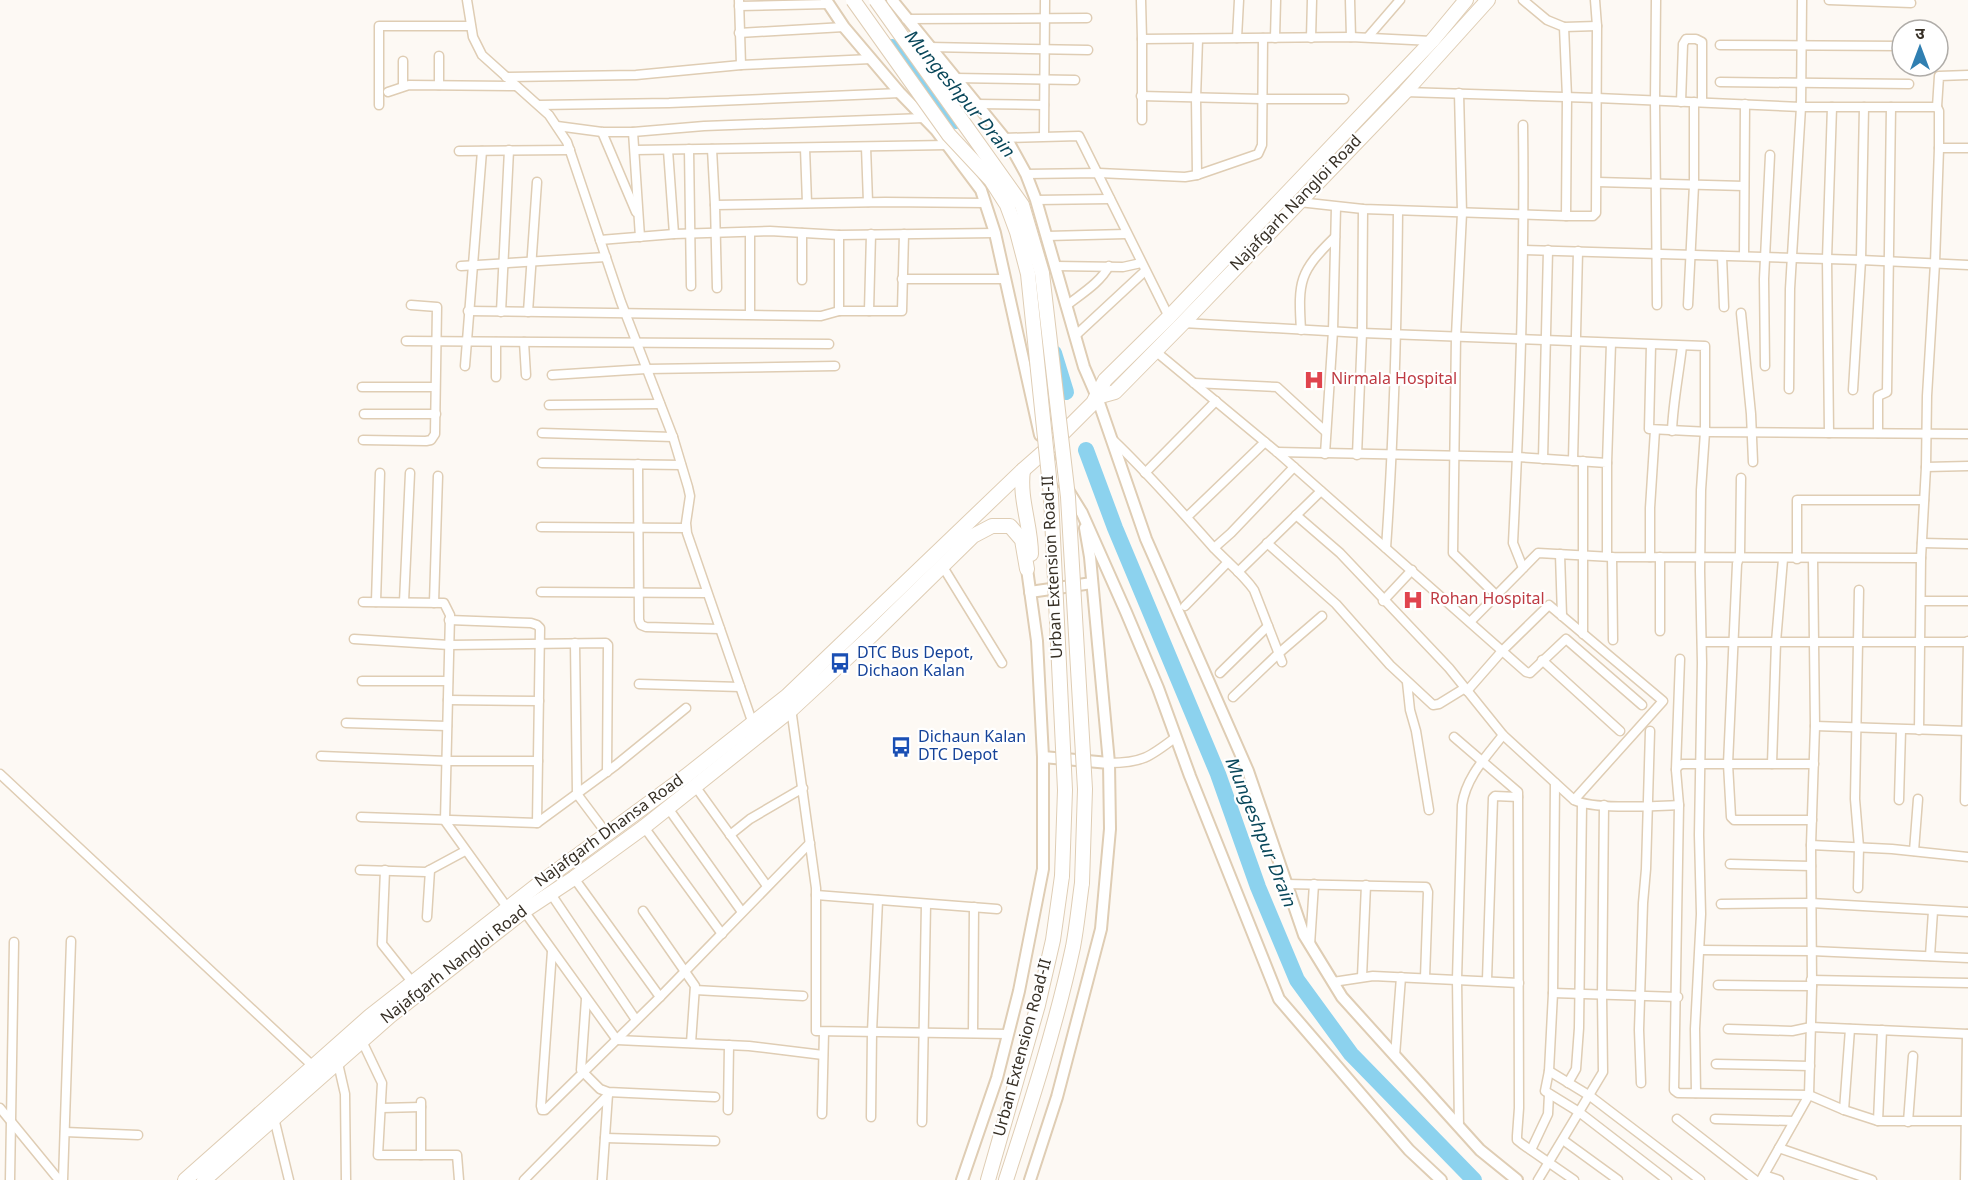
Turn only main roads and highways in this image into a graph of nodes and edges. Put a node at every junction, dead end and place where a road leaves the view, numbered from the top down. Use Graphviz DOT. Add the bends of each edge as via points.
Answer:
graph roads {
  1 [pos="853,0"];
  2 [pos="876,0"];
  3 [pos="1488,0"];
  4 [pos="1464,1"];
  5 [pos="1150,346"];
  6 [pos="1023,470"];
  7 [pos="867,630"];
  8 [pos="789,703"];
  9 [pos="516,912"];
  10 [pos="334,1056"];
  11 [pos="318,1070"];
  12 [pos="208,1171"];
  13 [pos="185,1180"];
  14 [pos="987,1180"];
  15 [pos="1006,1180"];
  1 -- 14 [label="main road, Urban Extension Road-II, bridge" via="949,135 991,180 1007,205 1028,274 1051,496 1065,790 1062,876 1038,1005"];
  2 -- 15 [label="main road, Urban Extension Road-II, bridge" via="1022,205 1042,273 1068,497 1085,789 1083,884 1057,1009"];
  3 -- 5 [label="main road, Najafgarh Nangloi Road" via="1405,92 1183,322"];
  4 -- 5 [label="main road, Najafgarh Nangloi Road" via="1432,41 1168,316"];
  5 -- 6 [label="main road, Najafgarh Nangloi Road" via="1105,380 1097,398"];
  6 -- 7 [label="main road"];
  6 -- 7 [label="main road, Najafgarh Nangloi Road" via="1021,486 1032,553 1026,568 1022,540 1010,526 986,528"];
  7 -- 8 [label="main road, Najafgarh Nangloi Road"];
  8 -- 9 [label="main road, Najafgarh Dhansa Road" via="752,724 607,834"];
  8 -- 9 [label="main road, Najafgarh Nangloi Road" via="760,736 644,827 551,894"];
  9 -- 10 [label="main road, Najafgarh Nangloi Road" via="361,1039"];
  9 -- 10 [label="main road, Najafgarh Dhansa Road" via="370,1016"];
  10 -- 11 [label="main road, Najafgarh Nangloi Road"];
  11 -- 12 [label="main road"];
  11 -- 12 [label="main road, Najafgarh Nangloi Road" via="274,1118"];
  12 -- 13 [label="main road"];
}
